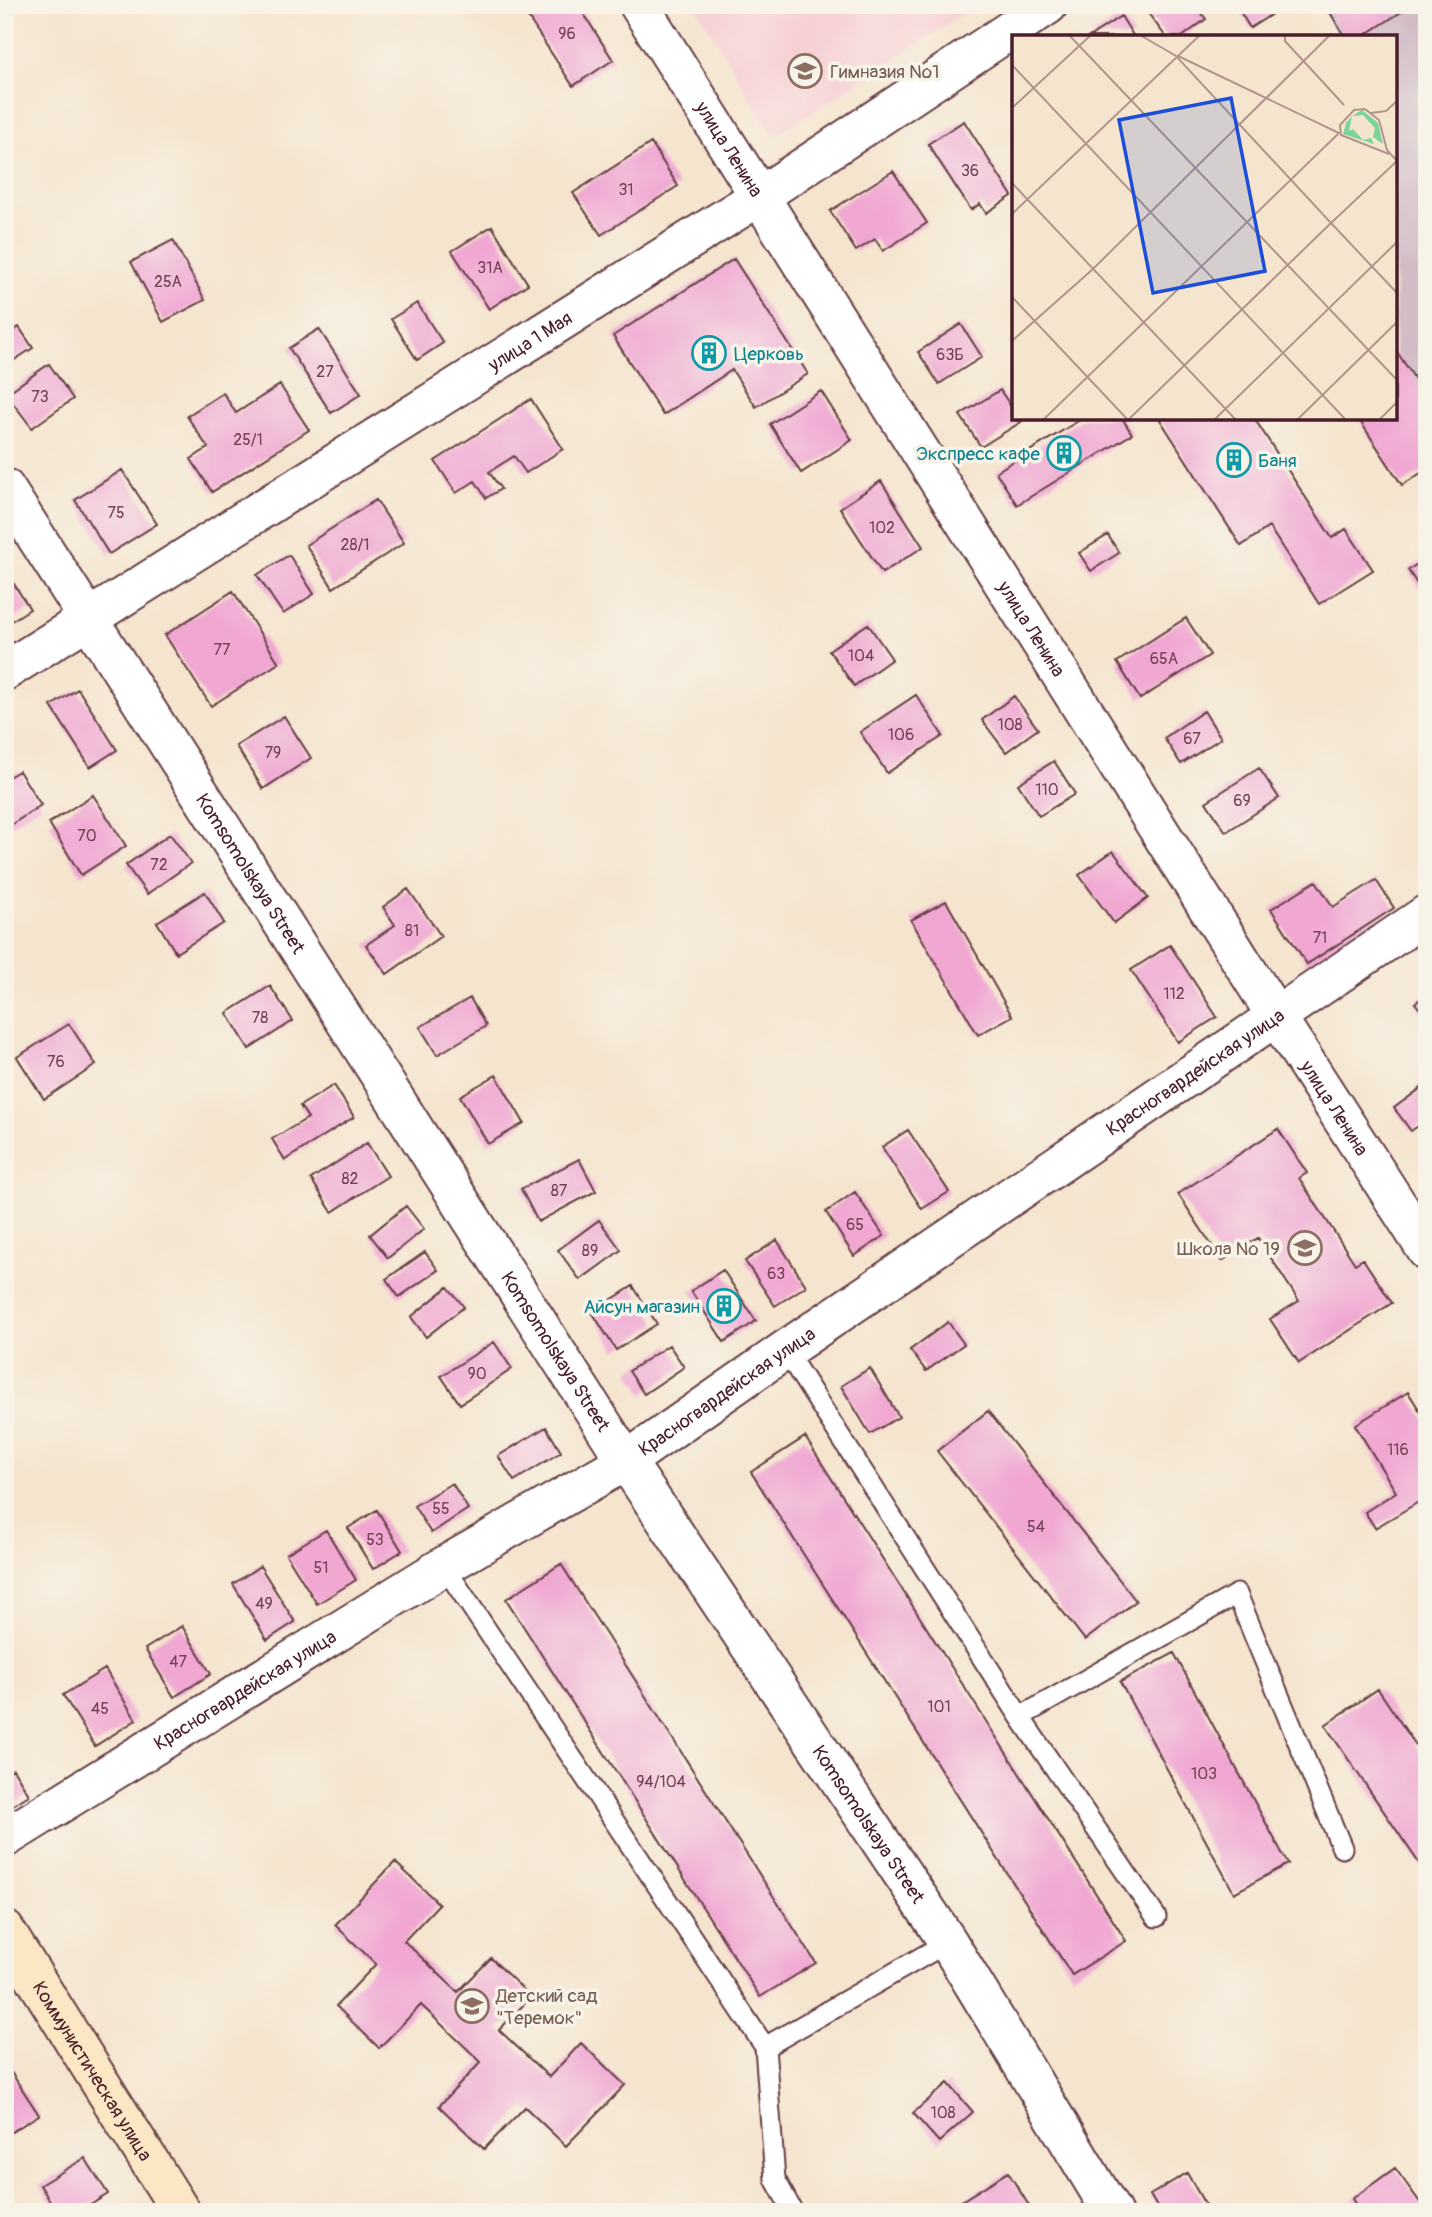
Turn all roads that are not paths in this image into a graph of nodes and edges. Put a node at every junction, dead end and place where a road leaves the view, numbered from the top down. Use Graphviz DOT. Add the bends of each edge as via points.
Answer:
graph roads {
  1 [pos="639,5"];
  2 [pos="1048,5"];
  3 [pos="760,195"];
  4 [pos="5,488"];
  5 [pos="88,618"];
  6 [pos="5,671"];
  7 [pos="1427,914"];
  8 [pos="1276,1016"];
  9 [pos="1427,1251"];
  10 [pos="785,1350"];
  11 [pos="626,1461"];
  12 [pos="444,1566"];
  13 [pos="1020,1717"];
  14 [pos="5,1838"];
  15 [pos="1342,1848"];
  16 [pos="1156,1917"];
  17 [pos="5,1930"];
  18 [pos="948,1942"];
  19 [pos="765,2047"];
  20 [pos="181,2212"];
  21 [pos="793,2212"];
  22 [pos="1112,2212"];
  1 -- 3 [label="street, улица Ленина"];
  2 -- 3 [label="street, улица 1 Мая"];
  3 -- 5 [label="street, улица 1 Мая"];
  3 -- 8 [label="street, улица Ленина"];
  4 -- 5 [label="street, Komsomolskaya Street"];
  5 -- 6 [label="street, улица 1 Мая"];
  5 -- 11 [label="street, Komsomolskaya Street"];
  7 -- 8 [label="street, Красногвардейская улица"];
  8 -- 9 [label="street, улица Ленина"];
  8 -- 10 [label="street, Красногвардейская улица"];
  10 -- 11 [label="street, Красногвардейская улица"];
  10 -- 13 [label="lane"];
  11 -- 12 [label="street, Красногвардейская улица"];
  11 -- 18 [label="street, Komsomolskaya Street"];
  12 -- 14 [label="street, Красногвардейская улица"];
  12 -- 19 [label="lane"];
  13 -- 15 [label="lane" via="1237,1594"];
  13 -- 16 [label="lane"];
  17 -- 20 [label="main road, Коммунистическая улица"];
  18 -- 19 [label="lane"];
  18 -- 22 [label="street, Komsomolskaya Street"];
  19 -- 21 [label="lane" via="775,2179"];
}
